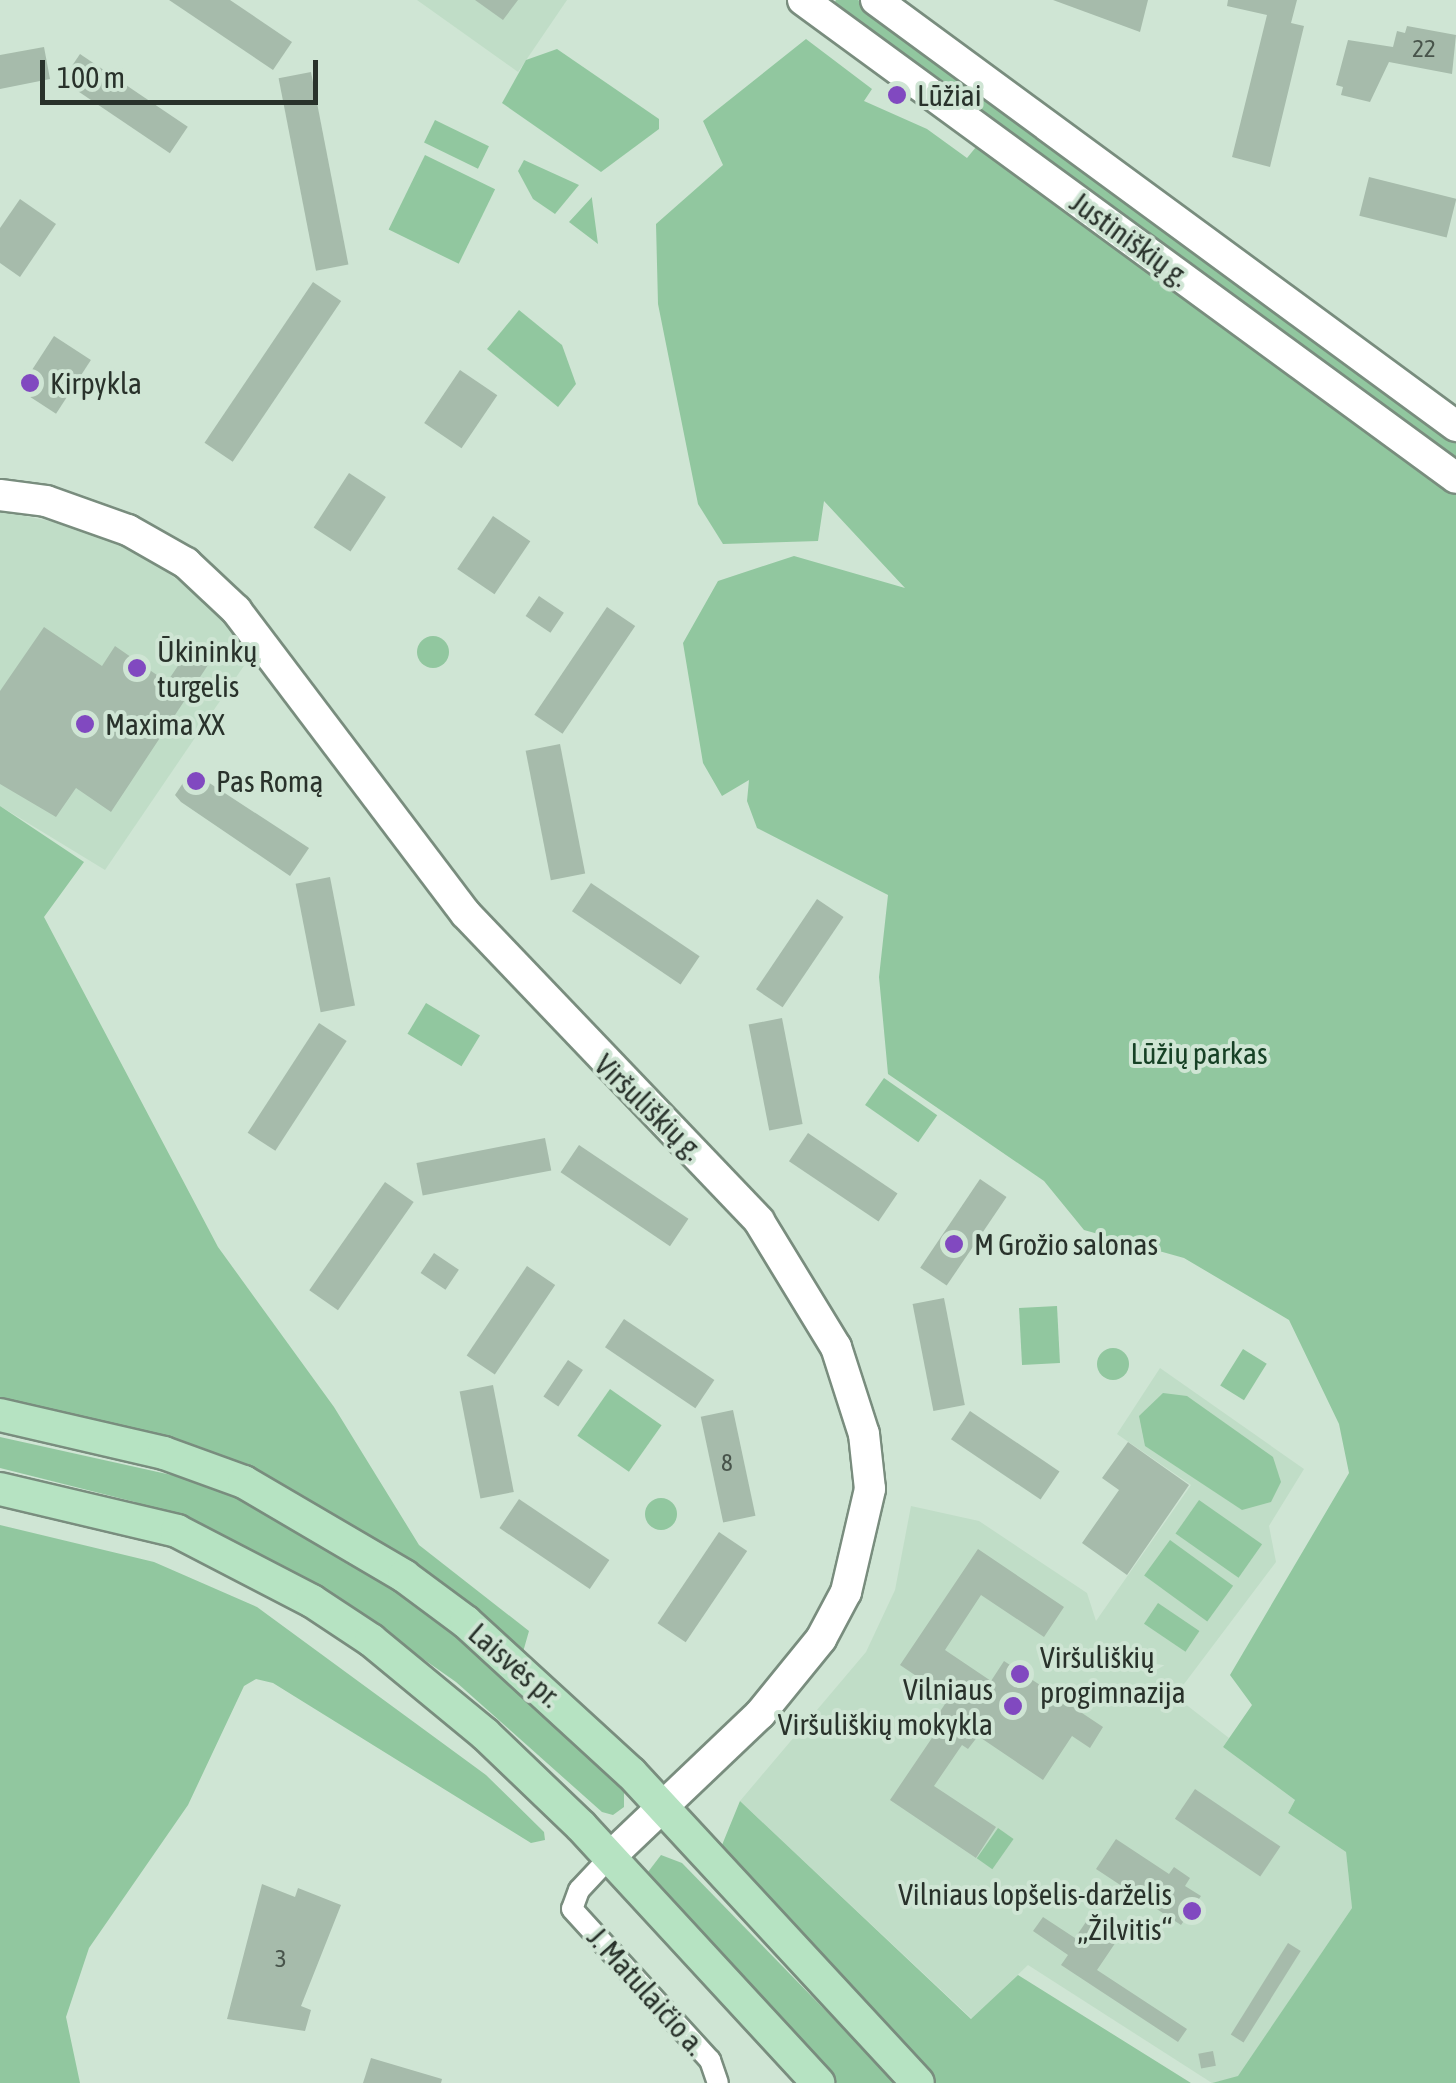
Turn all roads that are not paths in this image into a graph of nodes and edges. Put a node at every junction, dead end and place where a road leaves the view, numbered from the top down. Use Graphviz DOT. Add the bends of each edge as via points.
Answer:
graph roads {
  1 [pos="803,0"];
  2 [pos="876,0"];
  3 [pos="1456,426"];
  4 [pos="1456,478"];
  5 [pos="0,495"];
  6 [pos="0,1416"];
  7 [pos="0,1489"];
  8 [pos="661,1808"];
  9 [pos="610,1857"];
  10 [pos="718,2083"];
  11 [pos="818,2083"];
  12 [pos="918,2083"];
  1 -- 4 [label="main road, Justiniškių g."];
  2 -- 3 [label="main road, Justiniškių g."];
  5 -- 8 [label="main road, Viršuliškių g." via="46,501 128,530 186,564 236,610 466,914 759,1221 836,1347 864,1434 870,1489 846,1592 798,1670"];
  6 -- 8 [label="main road, Laisvės pr." via="178,1458 305,1513 466,1622 563,1706"];
  7 -- 9 [label="main road" via="176,1531 312,1601 424,1680"];
  8 -- 9 [label="main road, Viršuliškių g."];
  8 -- 12 [label="main road, Laisvės pr."];
  9 -- 10 [label="street, J. Matulaičio a." via="578,1890 572,1908 710,2060"];
  9 -- 11 [label="main road"];
}
